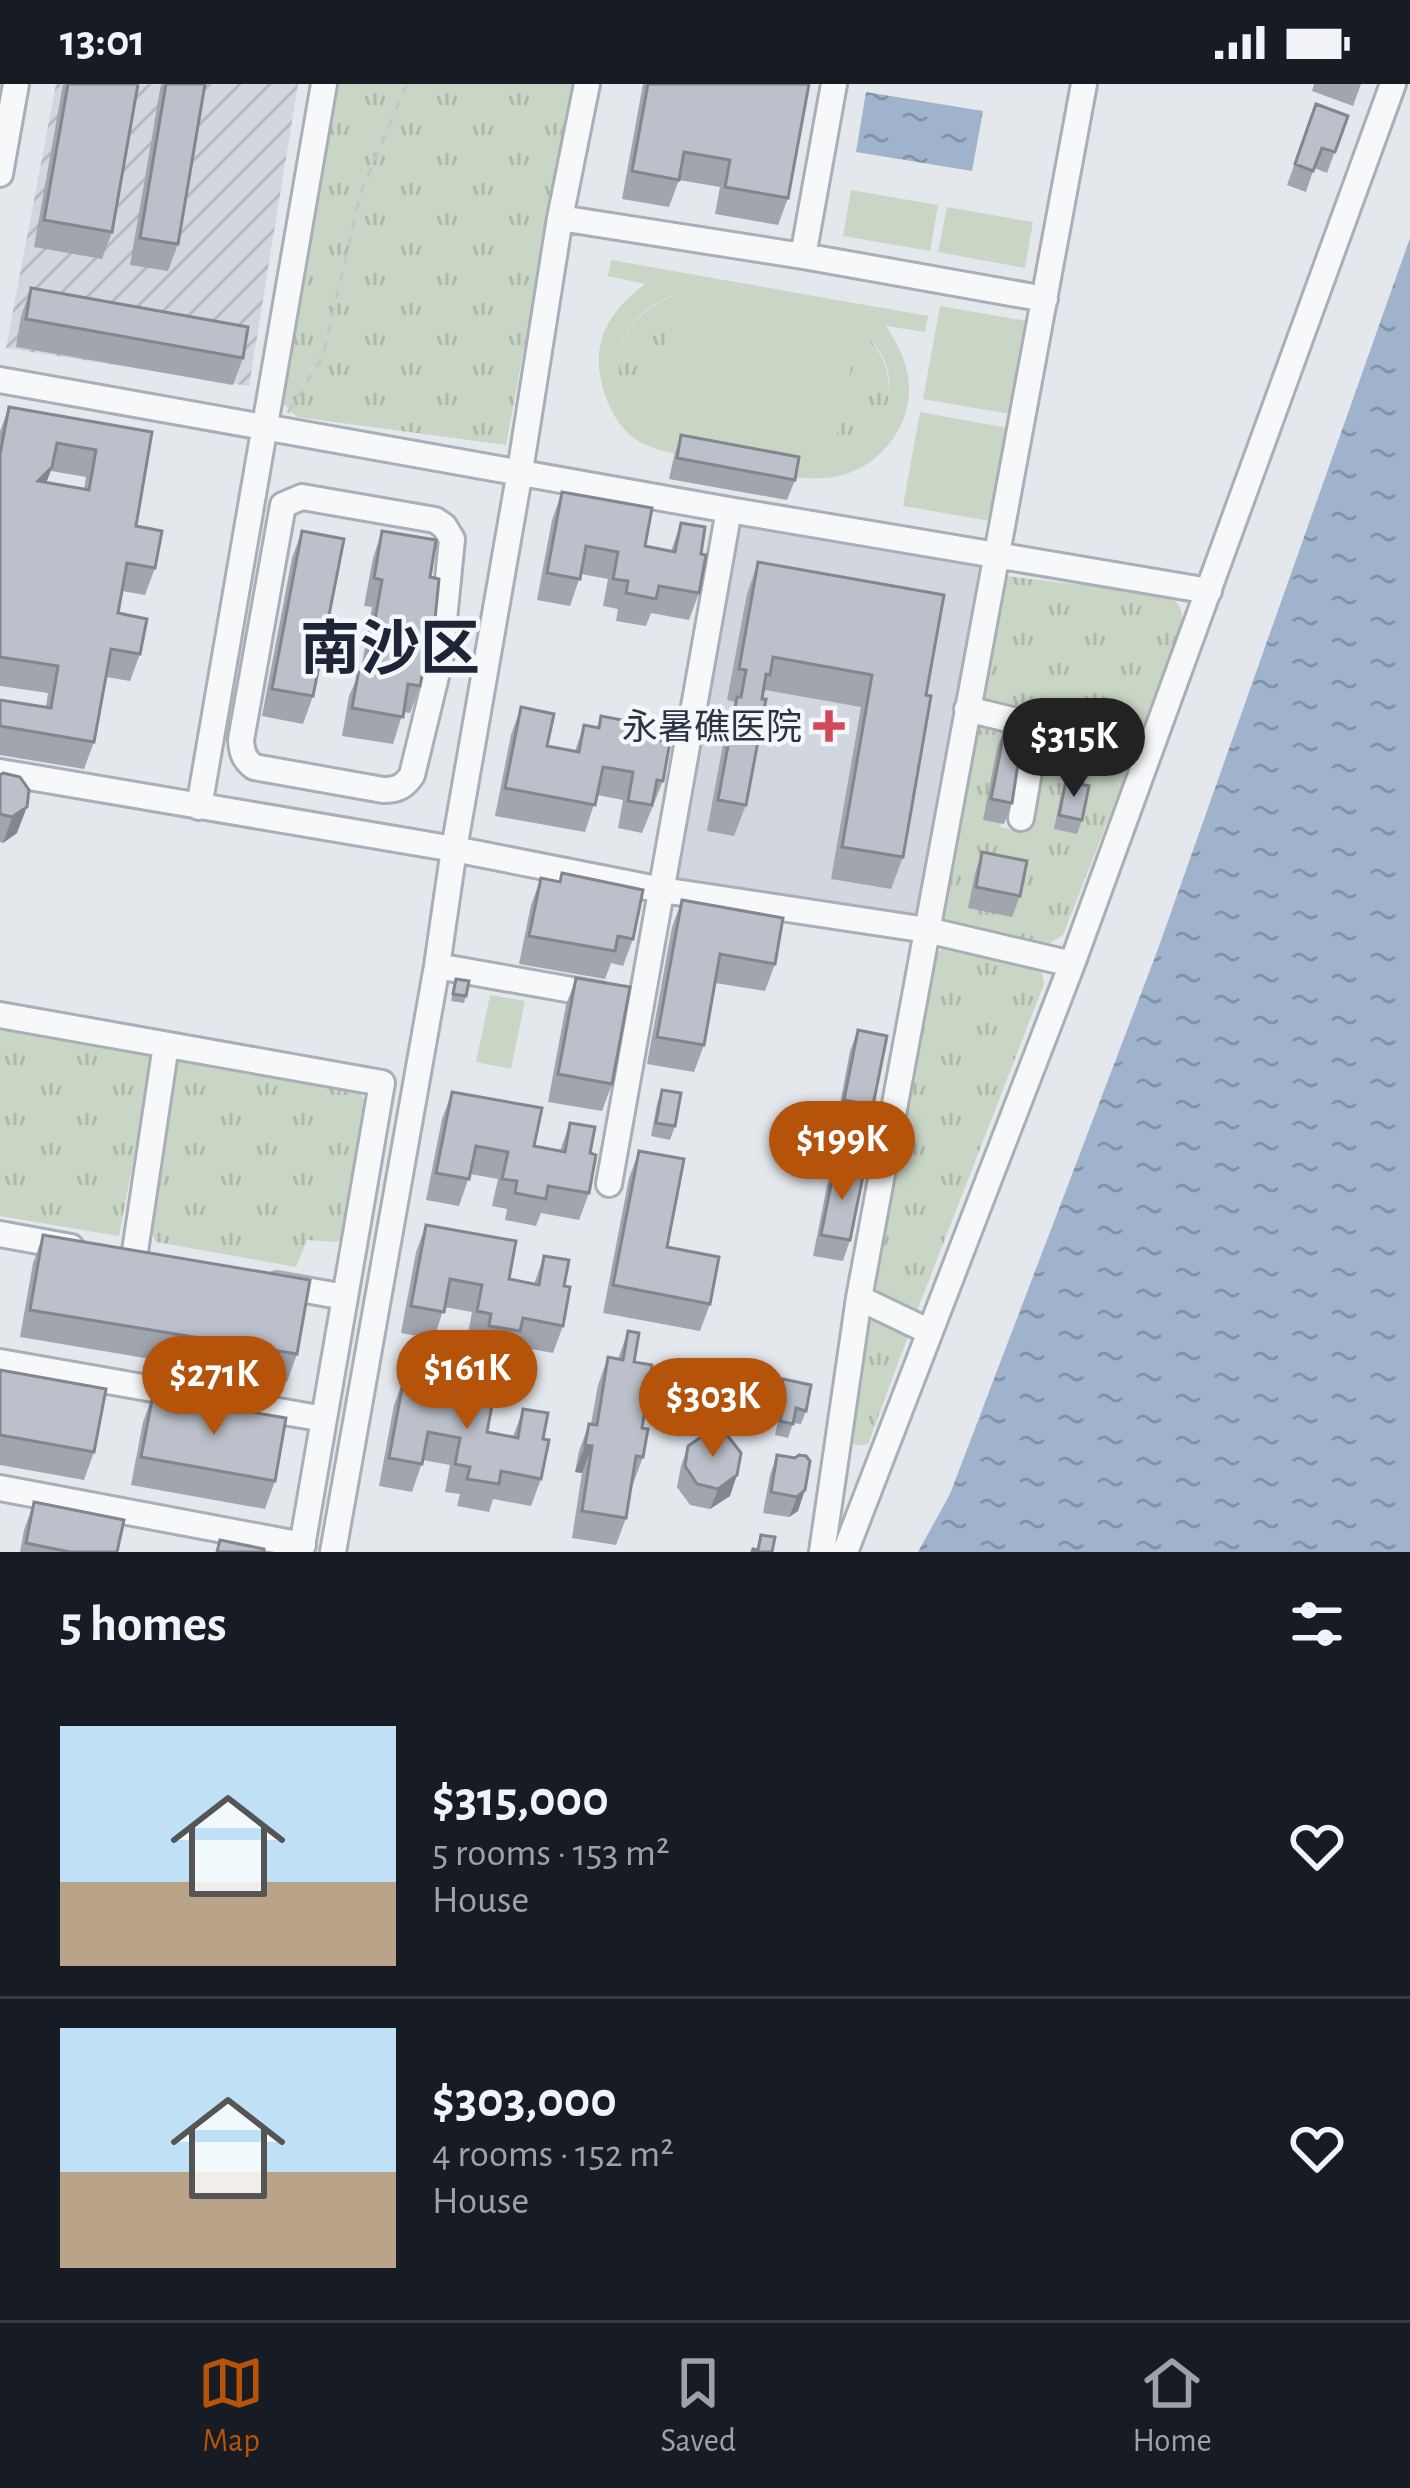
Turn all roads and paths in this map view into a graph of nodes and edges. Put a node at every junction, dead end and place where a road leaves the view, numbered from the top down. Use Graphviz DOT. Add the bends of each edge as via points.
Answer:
graph roads {
  1 [pos="16,84"];
  2 [pos="324,84"];
  3 [pos="407,84"];
  4 [pos="587,84"];
  5 [pos="834,84"];
  6 [pos="1084,84"];
  7 [pos="1393,84"];
  8 [pos="0,174"];
  9 [pos="560,218"];
  10 [pos="803,256"];
  11 [pos="1045,299"];
  12 [pos="0,380"];
  13 [pos="271,429"];
  14 [pos="520,471"];
  15 [pos="729,510"];
  16 [pos="994,555"];
  17 [pos="236,590"];
  18 [pos="1209,591"];
  19 [pos="268,595"];
  20 [pos="440,660"];
  21 [pos="224,664"];
  22 [pos="485,665"];
  23 [pos="254,670"];
  24 [pos="967,709"];
  25 [pos="0,772"];
  26 [pos="199,807"];
  27 [pos="1021,818"];
  28 [pos="454,849"];
  29 [pos="662,890"];
  30 [pos="927,930"];
  31 [pos="1072,964"];
  32 [pos="437,966"];
  33 [pos="642,1002"];
  34 [pos="0,1015"];
  35 [pos="166,1045"];
  36 [pos="609,1184"];
  37 [pos="0,1234"];
  38 [pos="251,1280"];
  39 [pos="345,1297"];
  40 [pos="860,1298"];
  41 [pos="930,1332"];
  42 [pos="0,1362"];
  43 [pos="324,1419"];
  44 [pos="0,1488"];
  45 [pos="302,1548"];
  46 [pos="333,1552"];
  47 [pos="823,1552"];
  48 [pos="845,1552"];
  1 -- 8 [label="street"];
  2 -- 13 [label="street"];
  3 -- 13 [label="path" via="361,192 322,356"];
  4 -- 9 [label="street"];
  5 -- 10 [label="street"];
  6 -- 11 [label="street"];
  7 -- 18 [label="street"];
  9 -- 10 [label="street"];
  9 -- 14 [label="street"];
  10 -- 11 [label="street"];
  11 -- 16 [label="street"];
  12 -- 13 [label="street"];
  13 -- 14 [label="street"];
  13 -- 17 [label="street"];
  14 -- 15 [label="street"];
  14 -- 22 [label="street"];
  15 -- 16 [label="street"];
  15 -- 29 [label="street"];
  16 -- 18 [label="street"];
  16 -- 24 [label="street"];
  17 -- 19 [label="street"];
  17 -- 21 [label="street"];
  18 -- 31 [label="street"];
  19 -- 20 [label="street" via="284,505 302,496 435,520 452,539"];
  19 -- 23 [label="street"];
  20 -- 22 [label="street"];
  20 -- 23 [label="street" via="412,775 382,790 246,760"];
  21 -- 23 [label="street"];
  21 -- 26 [label="street"];
  22 -- 28 [label="street"];
  24 -- 27 [label="street" via="1037,726"];
  24 -- 30 [label="street"];
  25 -- 26 [label="street"];
  26 -- 28 [label="street"];
  28 -- 29 [label="street"];
  28 -- 32 [label="street"];
  29 -- 30 [label="street"];
  29 -- 33 [label="street"];
  30 -- 31 [label="street"];
  30 -- 40 [label="street"];
  31 -- 41 [label="street"];
  32 -- 33 [label="street"];
  32 -- 46 [label="street"];
  33 -- 36 [label="street"];
  34 -- 35 [label="street"];
  35 -- 37 [label="street" via="123,1256"];
  35 -- 39 [label="street" via="382,1083"];
  38 -- 39 [label="street"];
  39 -- 43 [label="street"];
  40 -- 41 [label="street"];
  40 -- 47 [label="street"];
  41 -- 48 [label="street"];
  42 -- 43 [label="street"];
  43 -- 45 [label="street"];
  44 -- 45 [label="street"];
}
